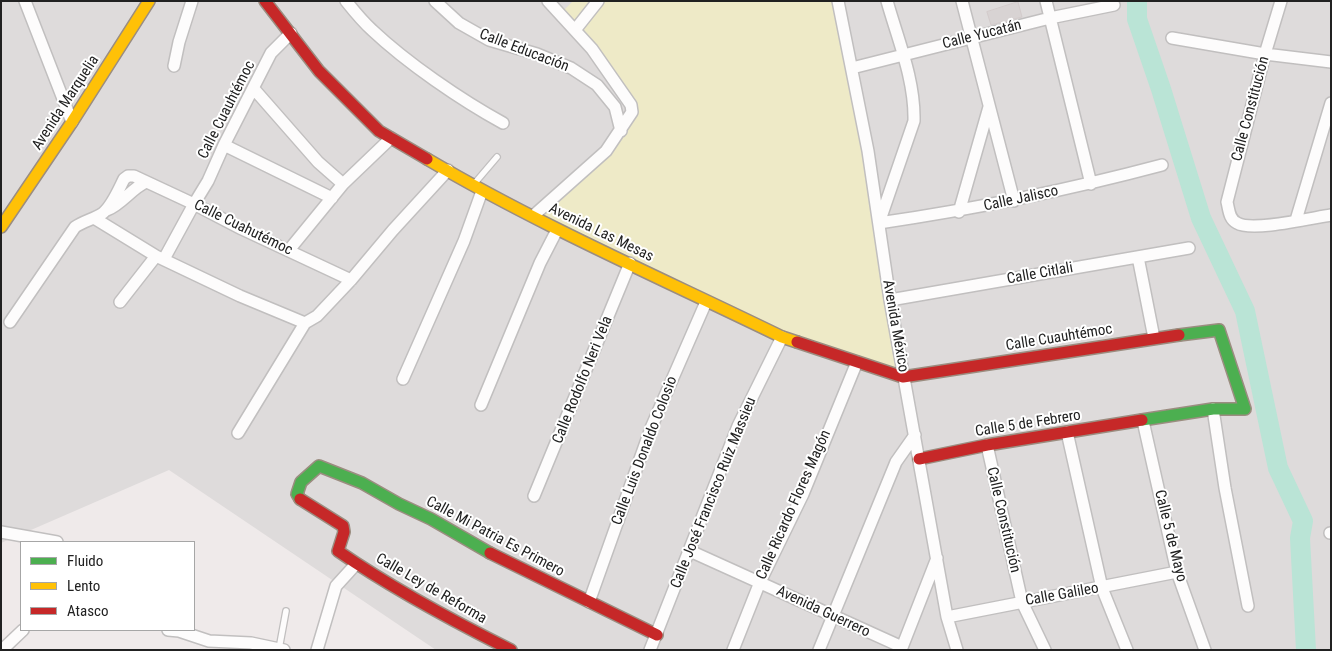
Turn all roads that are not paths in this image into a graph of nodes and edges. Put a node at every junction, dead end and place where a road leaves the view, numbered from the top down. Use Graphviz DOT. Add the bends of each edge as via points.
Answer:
graph roads {
  1 [pos="25,1"];
  2 [pos="149,1"];
  3 [pos="192,1"];
  4 [pos="265,1"];
  5 [pos="346,1"];
  6 [pos="435,1"];
  7 [pos="548,1"];
  8 [pos="598,1"];
  9 [pos="838,1"];
  10 [pos="887,1"];
  11 [pos="962,1"];
  12 [pos="1046,1"];
  13 [pos="1281,1"];
  14 [pos="1114,5"];
  15 [pos="1050,18"];
  16 [pos="575,30"];
  17 [pos="291,33"];
  18 [pos="971,38"];
  19 [pos="1172,38"];
  20 [pos="1265,54"];
  21 [pos="903,56"];
  22 [pos="1331,62"];
  23 [pos="174,66"];
  24 [pos="852,68"];
  25 [pos="254,89"];
  26 [pos="1331,103"];
  27 [pos="989,105"];
  28 [pos="72,122"];
  29 [pos="503,123"];
  30 [pos="621,131"];
  31 [pos="391,138"];
  32 [pos="224,145"];
  33 [pos="497,157"];
  34 [pos="1162,165"];
  35 [pos="448,170"];
  36 [pos="146,182"];
  37 [pos="344,184"];
  38 [pos="1091,184"];
  39 [pos="478,188"];
  40 [pos="332,198"];
  41 [pos="1014,201"];
  42 [pos="194,204"];
  43 [pos="1,209"];
  44 [pos="106,211"];
  45 [pos="959,212"];
  46 [pos="1331,215"];
  47 [pos="533,216"];
  48 [pos="94,218"];
  49 [pos="1296,220"];
  50 [pos="879,223"];
  51 [pos="3,224"];
  52 [pos="557,230"];
  53 [pos="1189,248"];
  54 [pos="289,250"];
  55 [pos="160,257"];
  56 [pos="1138,257"];
  57 [pos="630,263"];
  58 [pos="351,280"];
  59 [pos="890,300"];
  60 [pos="120,302"];
  61 [pos="706,302"];
  62 [pos="10,322"];
  63 [pos="308,322"];
  64 [pos="1220,330"];
  65 [pos="782,337"];
  66 [pos="1154,338"];
  67 [pos="856,362"];
  68 [pos="904,377"];
  69 [pos="403,379"];
  70 [pos="481,406"];
  71 [pos="1213,409"];
  72 [pos="1143,421"];
  73 [pos="1066,432"];
  74 [pos="238,433"];
  75 [pos="915,434"];
  76 [pos="987,446"];
  77 [pos="919,458"];
  78 [pos="534,496"];
  79 [pos="1,532"];
  80 [pos="51,541"];
  81 [pos="338,551"];
  82 [pos="690,551"];
  83 [pos="936,558"];
  84 [pos="356,564"];
  85 [pos="1177,572"];
  86 [pos="760,582"];
  87 [pos="1102,588"];
  88 [pos="589,602"];
  89 [pos="1022,602"];
  90 [pos="1248,606"];
  91 [pos="286,611"];
  92 [pos="947,616"];
  93 [pos="832,617"];
  94 [pos="22,631"];
  95 [pos="179,631"];
  96 [pos="656,635"];
  97 [pos="209,641"];
  98 [pos="280,649"];
  99 [pos="901,649"];
  100 [pos="2,650"];
  101 [pos="223,650"];
  102 [pos="317,650"];
  103 [pos="510,650"];
  104 [pos="650,650"];
  105 [pos="733,650"];
  106 [pos="819,650"];
  107 [pos="957,650"];
  108 [pos="1045,650"];
  109 [pos="1127,650"];
  110 [pos="1205,650"];
  1 -- 28 [label="street"];
  2 -- 28 [label="street, Avenida Marquelia"];
  3 -- 23 [label="street"];
  4 -- 17 [label="street, Avenida Las Mesas"];
  5 -- 29 [label="street" via="371,29 415,65"];
  6 -- 30 [label="street, Calle Educación" via="459,23 489,40 571,68 597,85 614,107"];
  7 -- 16 [label="street"];
  8 -- 16 [label="street"];
  9 -- 24 [label="street, Avenida México"];
  10 -- 21 [label="street"];
  11 -- 18 [label="street"];
  12 -- 15 [label="street"];
  13 -- 20 [label="street, Calle Constitución"];
  14 -- 15 [label="street, Calle Yucatán"];
  15 -- 18 [label="street, Calle Yucatán"];
  15 -- 38 [label="street"];
  16 -- 30 [label="street" via="592,48 631,105 632,112"];
  17 -- 25 [label="street, Calle Cuauhtémoc" via="271,53"];
  17 -- 31 [label="street, Avenida Las Mesas" via="319,71 379,131"];
  18 -- 21 [label="street, Calle Yucatán"];
  18 -- 27 [label="street"];
  19 -- 20 [label="street"];
  20 -- 22 [label="street"];
  20 -- 49 [label="street, Calle Constitución" via="1227,202 1231,217 1237,223 1252,226"];
  21 -- 24 [label="street, Calle Yucatán"];
  21 -- 50 [label="street" via="914,104 914,121"];
  24 -- 50 [label="street, Avenida México"];
  25 -- 32 [label="street, Calle Cuauhtémoc"];
  25 -- 37 [label="street" via="318,162"];
  26 -- 49 [label="street"];
  27 -- 41 [label="street"];
  27 -- 45 [label="street"];
  28 -- 51 [label="street, Avenida Marquelia"];
  30 -- 47 [label="street" via="606,151"];
  31 -- 35 [label="street, Avenida Las Mesas"];
  31 -- 37 [label="street"];
  32 -- 40 [label="street"];
  32 -- 42 [label="street, Calle Cuauhtémoc"];
  33 -- 39 [label="lane"];
  34 -- 38 [label="street, Calle Jalisco"];
  35 -- 39 [label="street, Avenida Las Mesas"];
  35 -- 58 [label="street"];
  36 -- 42 [label="street, Calle Cuahutémoc"];
  36 -- 44 [label="street"];
  36 -- 44 [label="street, Calle Cuahutémoc" via="128,176"];
  37 -- 40 [label="street"];
  38 -- 41 [label="street, Calle Jalisco"];
  39 -- 47 [label="street, Avenida Las Mesas"];
  39 -- 69 [label="street" via="464,241"];
  40 -- 54 [label="street"];
  41 -- 45 [label="street, Calle Jalisco"];
  42 -- 54 [label="street, Calle Cuahutémoc"];
  42 -- 55 [label="street, Calle Cuauhtémoc"];
  43 -- 51 [label="street"];
  44 -- 48 [label="street"];
  45 -- 50 [label="street, Calle Jalisco"];
  46 -- 49 [label="street"];
  47 -- 52 [label="street, Avenida Las Mesas"];
  48 -- 55 [label="street"];
  48 -- 62 [label="street" via="75,227"];
  50 -- 59 [label="street, Avenida México"];
  52 -- 57 [label="street, Avenida Las Mesas"];
  52 -- 70 [label="street" via="540,263"];
  53 -- 56 [label="street, Calle Citlali"];
  54 -- 58 [label="street, Calle Cuahutémoc"];
  55 -- 60 [label="street, Calle Cuauhtémoc"];
  55 -- 63 [label="street" via="240,296"];
  56 -- 59 [label="street, Calle Citlali"];
  56 -- 66 [label="street"];
  57 -- 61 [label="street, Avenida Las Mesas"];
  57 -- 78 [label="street, Calle Rodolfo Neri Vela"];
  58 -- 63 [label="street"];
  59 -- 68 [label="street, Avenida México"];
  61 -- 65 [label="street, Avenida Las Mesas"];
  61 -- 88 [label="street, Calle Luis Donaldo Colosio" via="651,428"];
  63 -- 74 [label="street"];
  64 -- 66 [label="street, Calle Cuauhtémoc"];
  64 -- 71 [label="street, Calle 5 de Febrero" via="1245,409"];
  65 -- 67 [label="street, Avenida Las Mesas"];
  65 -- 82 [label="street, Calle José Francisco Ruiz Massieu" via="738,426"];
  66 -- 68 [label="street, Calle Cuauhtémoc"];
  67 -- 68 [label="street"];
  67 -- 86 [label="street, Calle Ricardo Flores Magón" via="802,494"];
  68 -- 75 [label="street, Avenida México"];
  71 -- 72 [label="street, Calle 5 de Febrero"];
  71 -- 90 [label="street"];
  72 -- 73 [label="street, Calle 5 de Febrero"];
  72 -- 85 [label="street, Calle 5 de Mayo"];
  73 -- 76 [label="street, Calle 5 de Febrero"];
  73 -- 87 [label="street"];
  75 -- 77 [label="street, Avenida México"];
  75 -- 93 [label="street" via="896,462"];
  76 -- 77 [label="street, Calle 5 de Febrero"];
  76 -- 89 [label="street, Calle Constitución"];
  77 -- 83 [label="street, Avenida México"];
  79 -- 80 [label="street"];
  81 -- 84 [label="street, Calle Ley de Reforma"];
  81 -- 88 [label="street, Calle Mi Patria Es Primero" via="344,526 301,500 297,494 301,482 319,466 362,483 504,561"];
  82 -- 86 [label="street, Avenida Guerrero"];
  82 -- 96 [label="street, Calle José Francisco Ruiz Massieu"];
  83 -- 92 [label="street, Avenida México"];
  83 -- 99 [label="street"];
  84 -- 102 [label="street" via="336,586"];
  84 -- 103 [label="street, Calle Ley de Reforma" via="442,615"];
  85 -- 87 [label="street, Calle Galileo"];
  85 -- 110 [label="street, Calle 5 de Mayo"];
  86 -- 93 [label="street, Avenida Guerrero"];
  86 -- 105 [label="street, Calle Ricardo Flores Magón"];
  87 -- 89 [label="street, Calle Galileo"];
  87 -- 109 [label="street"];
  88 -- 96 [label="street, Calle Mi Patria Es Primero"];
  89 -- 92 [label="street, Calle Galileo"];
  89 -- 108 [label="street, Calle Constitución"];
  91 -- 98 [label="lane"];
  92 -- 107 [label="street, Avenida México"];
  93 -- 99 [label="street, Avenida Guerrero"];
  93 -- 106 [label="street"];
  94 -- 100 [label="street"];
  95 -- 97 [label="street"];
  96 -- 104 [label="street, Calle José Francisco Ruiz Massieu"];
  97 -- 98 [label="street" via="251,642"];
  97 -- 101 [label="street"];
}
